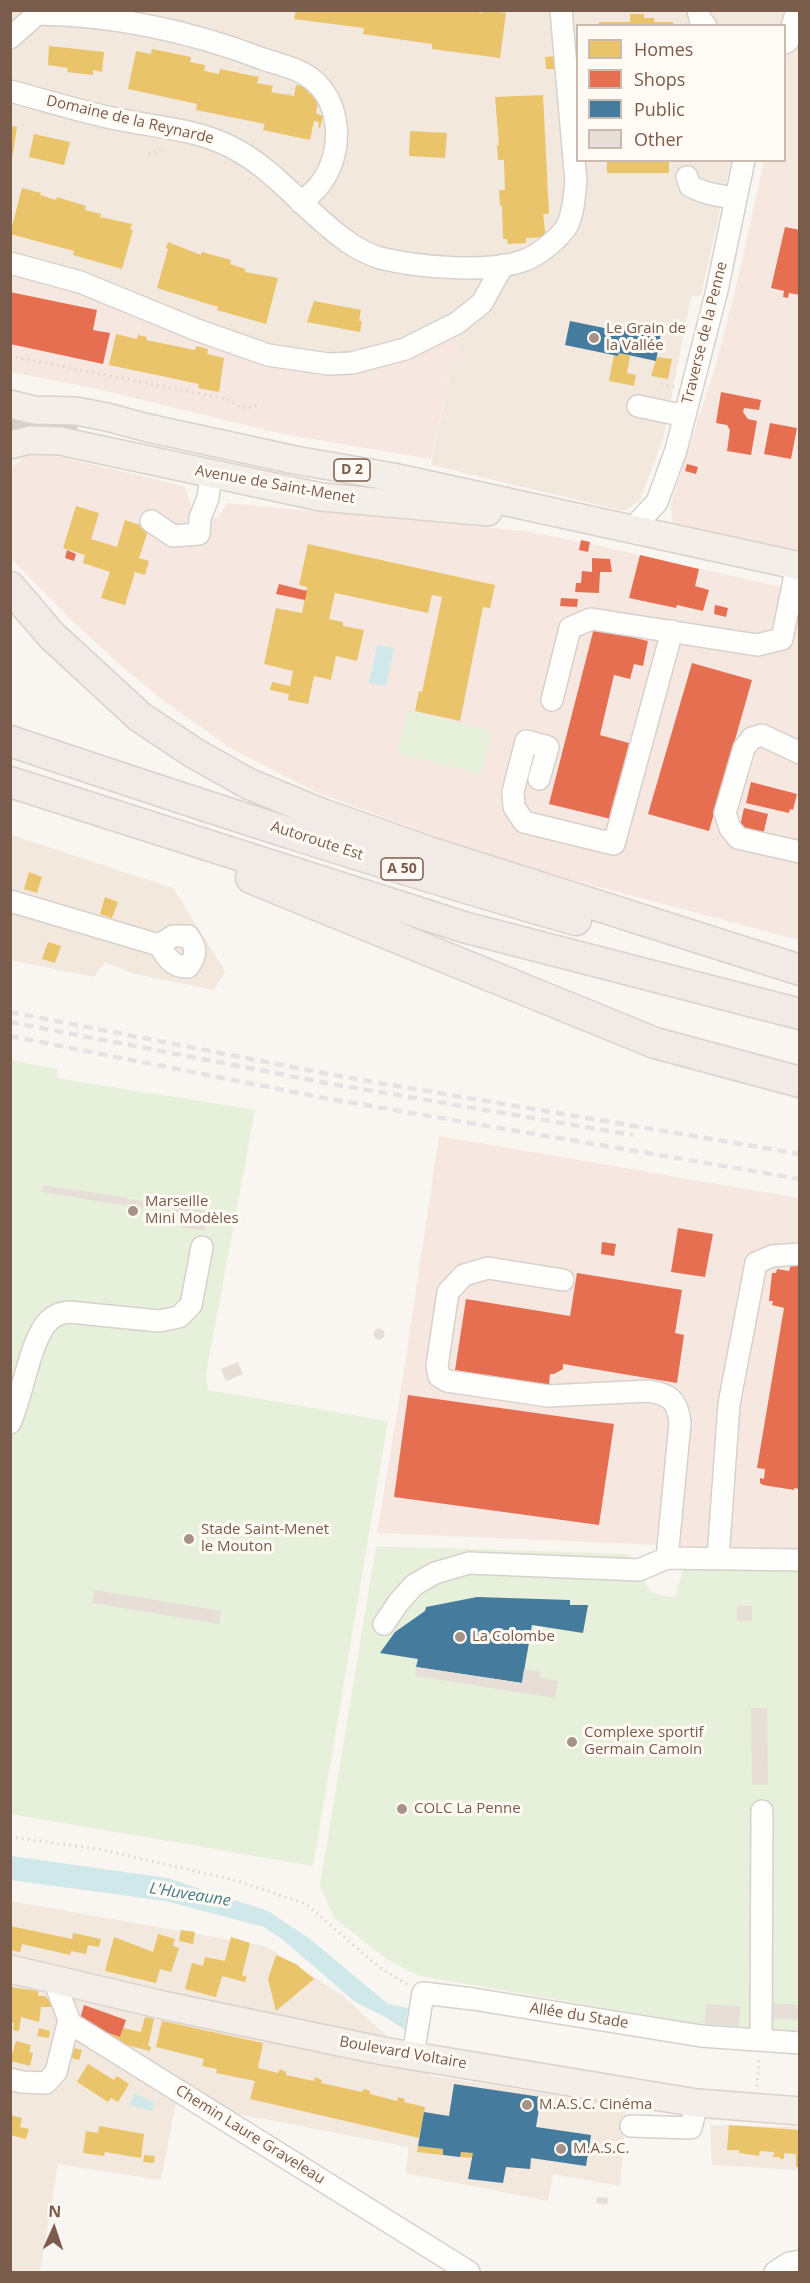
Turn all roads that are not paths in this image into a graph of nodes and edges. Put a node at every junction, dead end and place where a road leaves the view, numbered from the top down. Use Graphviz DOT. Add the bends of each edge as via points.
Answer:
graph roads {
  1 [pos="561,10"];
  2 [pos="698,10"];
  3 [pos="797,10"];
  4 [pos="704,24"];
  5 [pos="10,38"];
  6 [pos="786,42"];
  7 [pos="10,91"];
  8 [pos="744,162"];
  9 [pos="687,177"];
  10 [pos="736,198"];
  11 [pos="302,203"];
  12 [pos="10,263"];
  13 [pos="503,266"];
  14 [pos="10,404"];
  15 [pos="639,406"];
  16 [pos="685,416"];
  17 [pos="10,425"];
  18 [pos="148,428"];
  19 [pos="123,443"];
  20 [pos="10,446"];
  21 [pos="209,486"];
  22 [pos="657,502"];
  23 [pos="478,510"];
  24 [pos="151,520"];
  25 [pos="213,524"];
  26 [pos="622,533"];
  27 [pos="667,536"];
  28 [pos="797,571"];
  29 [pos="10,587"];
  30 [pos="793,616"];
  31 [pos="672,631"];
  32 [pos="791,641"];
  33 [pos="552,700"];
  34 [pos="10,741"];
  35 [pos="800,753"];
  36 [pos="539,779"];
  37 [pos="10,782"];
  38 [pos="42,792"];
  39 [pos="800,852"];
  40 [pos="10,901"];
  41 [pos="159,945"];
  42 [pos="800,970"];
  43 [pos="800,978"];
  44 [pos="800,1014"];
  45 [pos="800,1082"];
  46 [pos="202,1247"];
  47 [pos="800,1254"];
  48 [pos="563,1280"];
  49 [pos="10,1423"];
  50 [pos="667,1558"];
  51 [pos="718,1558"];
  52 [pos="800,1560"];
  53 [pos="384,1624"];
  54 [pos="762,1811"];
  55 [pos="10,1969"];
  56 [pos="54,1980"];
  57 [pos="68,2022"];
  58 [pos="800,2043"];
  59 [pos="760,2047"];
  60 [pos="413,2056"];
  61 [pos="10,2079"];
  62 [pos="697,2103"];
  63 [pos="800,2111"];
  64 [pos="631,2127"];
  65 [pos="800,2262"];
  66 [pos="469,2272"];
  67 [pos="775,2272"];
  1 -- 13 [label="street, Domaine de la Reynarde" via="576,182 573,208 566,227 544,249"];
  2 -- 4 [label="street"];
  3 -- 6 [label="street"];
  5 -- 11 [label="street" via="37,14 81,15 181,32 306,75 328,96 337,120 334,156 321,183"];
  7 -- 11 [label="street, Domaine de la Reynarde" via="112,118 204,135 256,163"];
  8 -- 10 [label="street, Traverse de la Penne"];
  9 -- 10 [label="street" via="696,189"];
  10 -- 16 [label="street, Traverse de la Penne"];
  11 -- 13 [label="street, Domaine de la Reynarde" via="348,242 378,257 428,266"];
  12 -- 13 [label="street" via="80,282 268,355 328,364 352,363 405,349 457,323 482,303"];
  14 -- 18 [label="main road, Avenue de Saint-Menet / D 2" via="34,410 76,411"];
  15 -- 16 [label="street"];
  16 -- 22 [label="street, Traverse de la Penne"];
  17 -- 18 [label="main road, Avenue de Saint-Menet / D 2" via="75,419"];
  18 -- 26 [label="main road, Avenue de Saint-Menet / D 2" via="393,477"];
  19 -- 23 [label="main road" via="296,480 388,491"];
  20 -- 21 [label="main road, Avenue de Saint-Menet / D 2" via="30,440 60,441"];
  21 -- 23 [label="main road, Avenue de Saint-Menet / D 2"];
  21 -- 24 [label="street" via="200,534 173,536"];
  21 -- 25 [label="street"];
  22 -- 26 [label="street, Traverse de la Penne"];
  22 -- 27 [label="street"];
  23 -- 26 [label="main road, Avenue de Saint-Menet / D 2"];
  26 -- 27 [label="main road, D 2"];
  26 -- 28 [label="main road, D 2"];
  27 -- 28 [label="main road, D 2"];
  28 -- 30 [label="street"];
  29 -- 42 [label="highway" via="52,636 140,717 249,784 429,852"];
  30 -- 32 [label="street"];
  31 -- 32 [label="street" via="757,645"];
  31 -- 33 [label="street" via="591,620 570,628"];
  31 -- 36 [label="street" via="614,844 524,822 514,807 513,792 526,741 548,747"];
  34 -- 43 [label="highway, Autoroute Est / A 50" via="470,890"];
  35 -- 39 [label="street" via="762,735 752,738 744,748 725,813 738,838"];
  37 -- 38 [label="highway, A 50"];
  38 -- 44 [label="highway, A 50" via="467,928"];
  38 -- 45 [label="highway" via="655,1043"];
  40 -- 41 [label="street"];
  46 -- 49 [label="street" via="191,1305 179,1317 159,1321 69,1312 46,1323"];
  47 -- 51 [label="street" via="772,1256 756,1263 729,1404"];
  48 -- 50 [label="street" via="488,1268 465,1275 448,1292 437,1366 439,1376 447,1382 548,1396 648,1391 664,1394 673,1401 680,1423"];
  50 -- 51 [label="street"];
  50 -- 53 [label="street" via="639,1570 469,1563 435,1573 414,1585"];
  51 -- 52 [label="street"];
  54 -- 59 [label="street"];
  55 -- 56 [label="main road, Boulevard Voltaire"];
  56 -- 57 [label="street"];
  56 -- 60 [label="main road, Boulevard Voltaire"];
  57 -- 61 [label="street" via="56,2072 46,2083"];
  57 -- 66 [label="street, Chemin Laure Graveleau"];
  58 -- 59 [label="street, Allée du Stade"];
  59 -- 60 [label="street, Allée du Stade" via="423,1993"];
  60 -- 62 [label="main road, Boulevard Voltaire"];
  62 -- 63 [label="main road, Boulevard Voltaire"];
  62 -- 64 [label="street" via="692,2128"];
  65 -- 67 [label="street" via="789,2263"];
}
